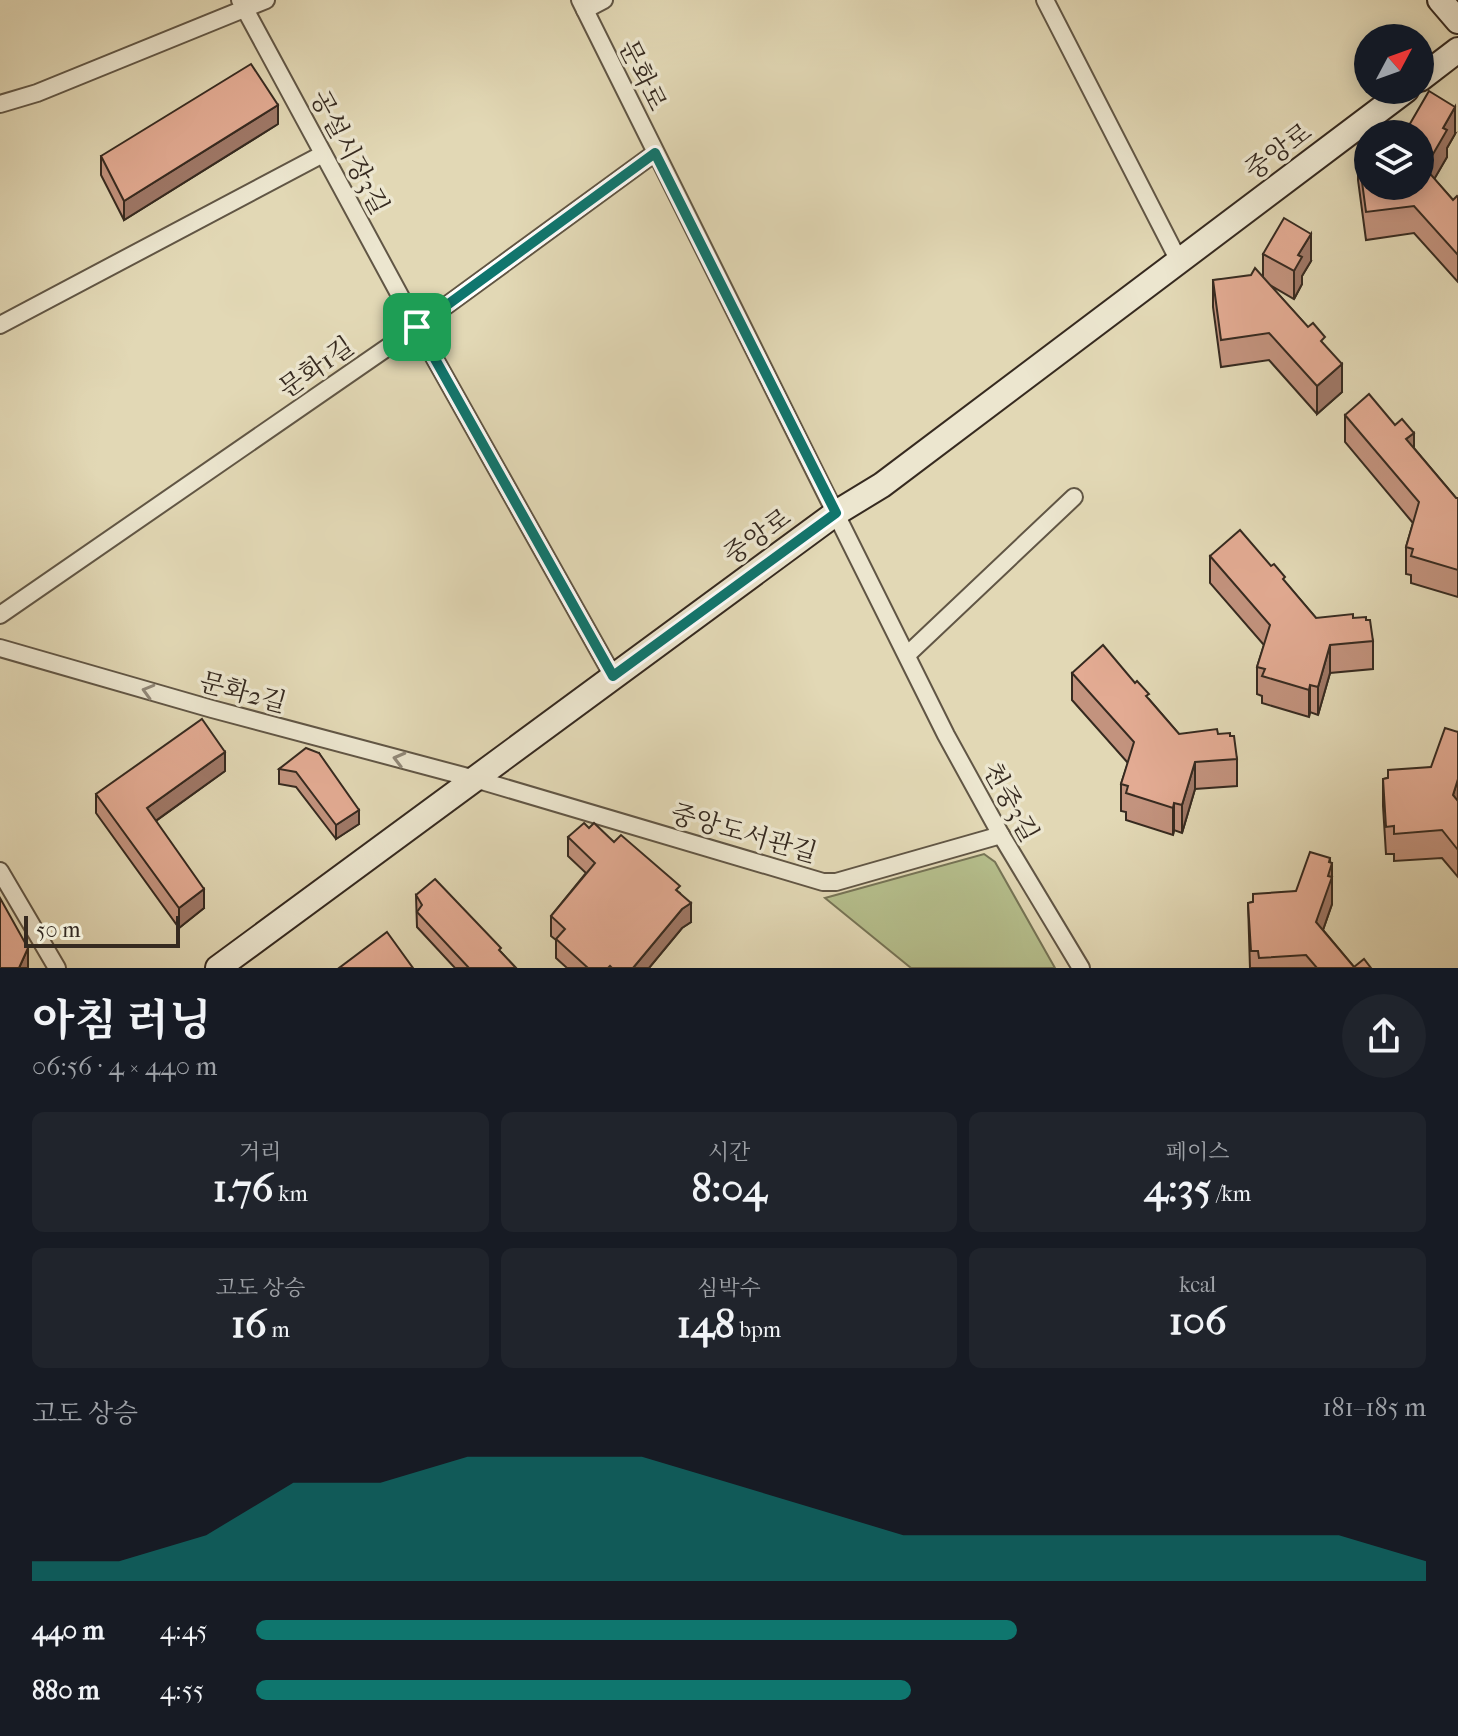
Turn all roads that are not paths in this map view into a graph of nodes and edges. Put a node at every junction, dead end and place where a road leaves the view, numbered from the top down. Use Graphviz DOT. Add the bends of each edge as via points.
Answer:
graph roads {
  1 [pos="266,0"];
  2 [pos="604,0"];
  3 [pos="1045,0"];
  4 [pos="1440,0"];
  5 [pos="242,4"];
  6 [pos="583,5"];
  7 [pos="1458,21"];
  8 [pos="1458,50"];
  9 [pos="1434,68"];
  10 [pos="0,104"];
  11 [pos="1387,104"];
  12 [pos="655,153"];
  13 [pos="323,154"];
  14 [pos="1179,261"];
  15 [pos="0,325"];
  16 [pos="417,327"];
  17 [pos="1074,497"];
  18 [pos="836,513"];
  19 [pos="0,615"];
  20 [pos="0,648"];
  21 [pos="908,654"];
  22 [pos="613,676"];
  23 [pos="475,779"];
  24 [pos="1001,835"];
  25 [pos="0,871"];
  26 [pos="57,968"];
  27 [pos="218,968"];
  28 [pos="1081,968"];
  1 -- 5 [label="street"];
  2 -- 6 [label="street"];
  3 -- 14 [label="street"];
  4 -- 7 [label="street"];
  5 -- 10 [label="street"];
  5 -- 13 [label="street, 공설시장3길"];
  6 -- 12 [label="street, 문화로"];
  8 -- 9 [label="street"];
  11 -- 14 [label="street, 중앙로"];
  12 -- 16 [label="street, 문화1길"];
  12 -- 18 [label="street, 문화로"];
  13 -- 15 [label="street"];
  13 -- 16 [label="street, 공설시장3길"];
  14 -- 18 [label="street, 중앙로" via="882,485"];
  16 -- 19 [label="street, 문화1길"];
  16 -- 22 [label="street, 공설시장3길"];
  17 -- 21 [label="street"];
  18 -- 21 [label="street, 천중3길"];
  18 -- 22 [label="street, 중앙로"];
  23 -- 20 [label="street, 문화2길, one-way"];
  21 -- 24 [label="street, 천중3길"];
  22 -- 23 [label="street, 중앙로"];
  23 -- 24 [label="street, 중앙도서관길" via="823,882"];
  23 -- 27 [label="street, 중앙로"];
  24 -- 28 [label="street, 천중3길"];
  25 -- 26 [label="street"];
}
